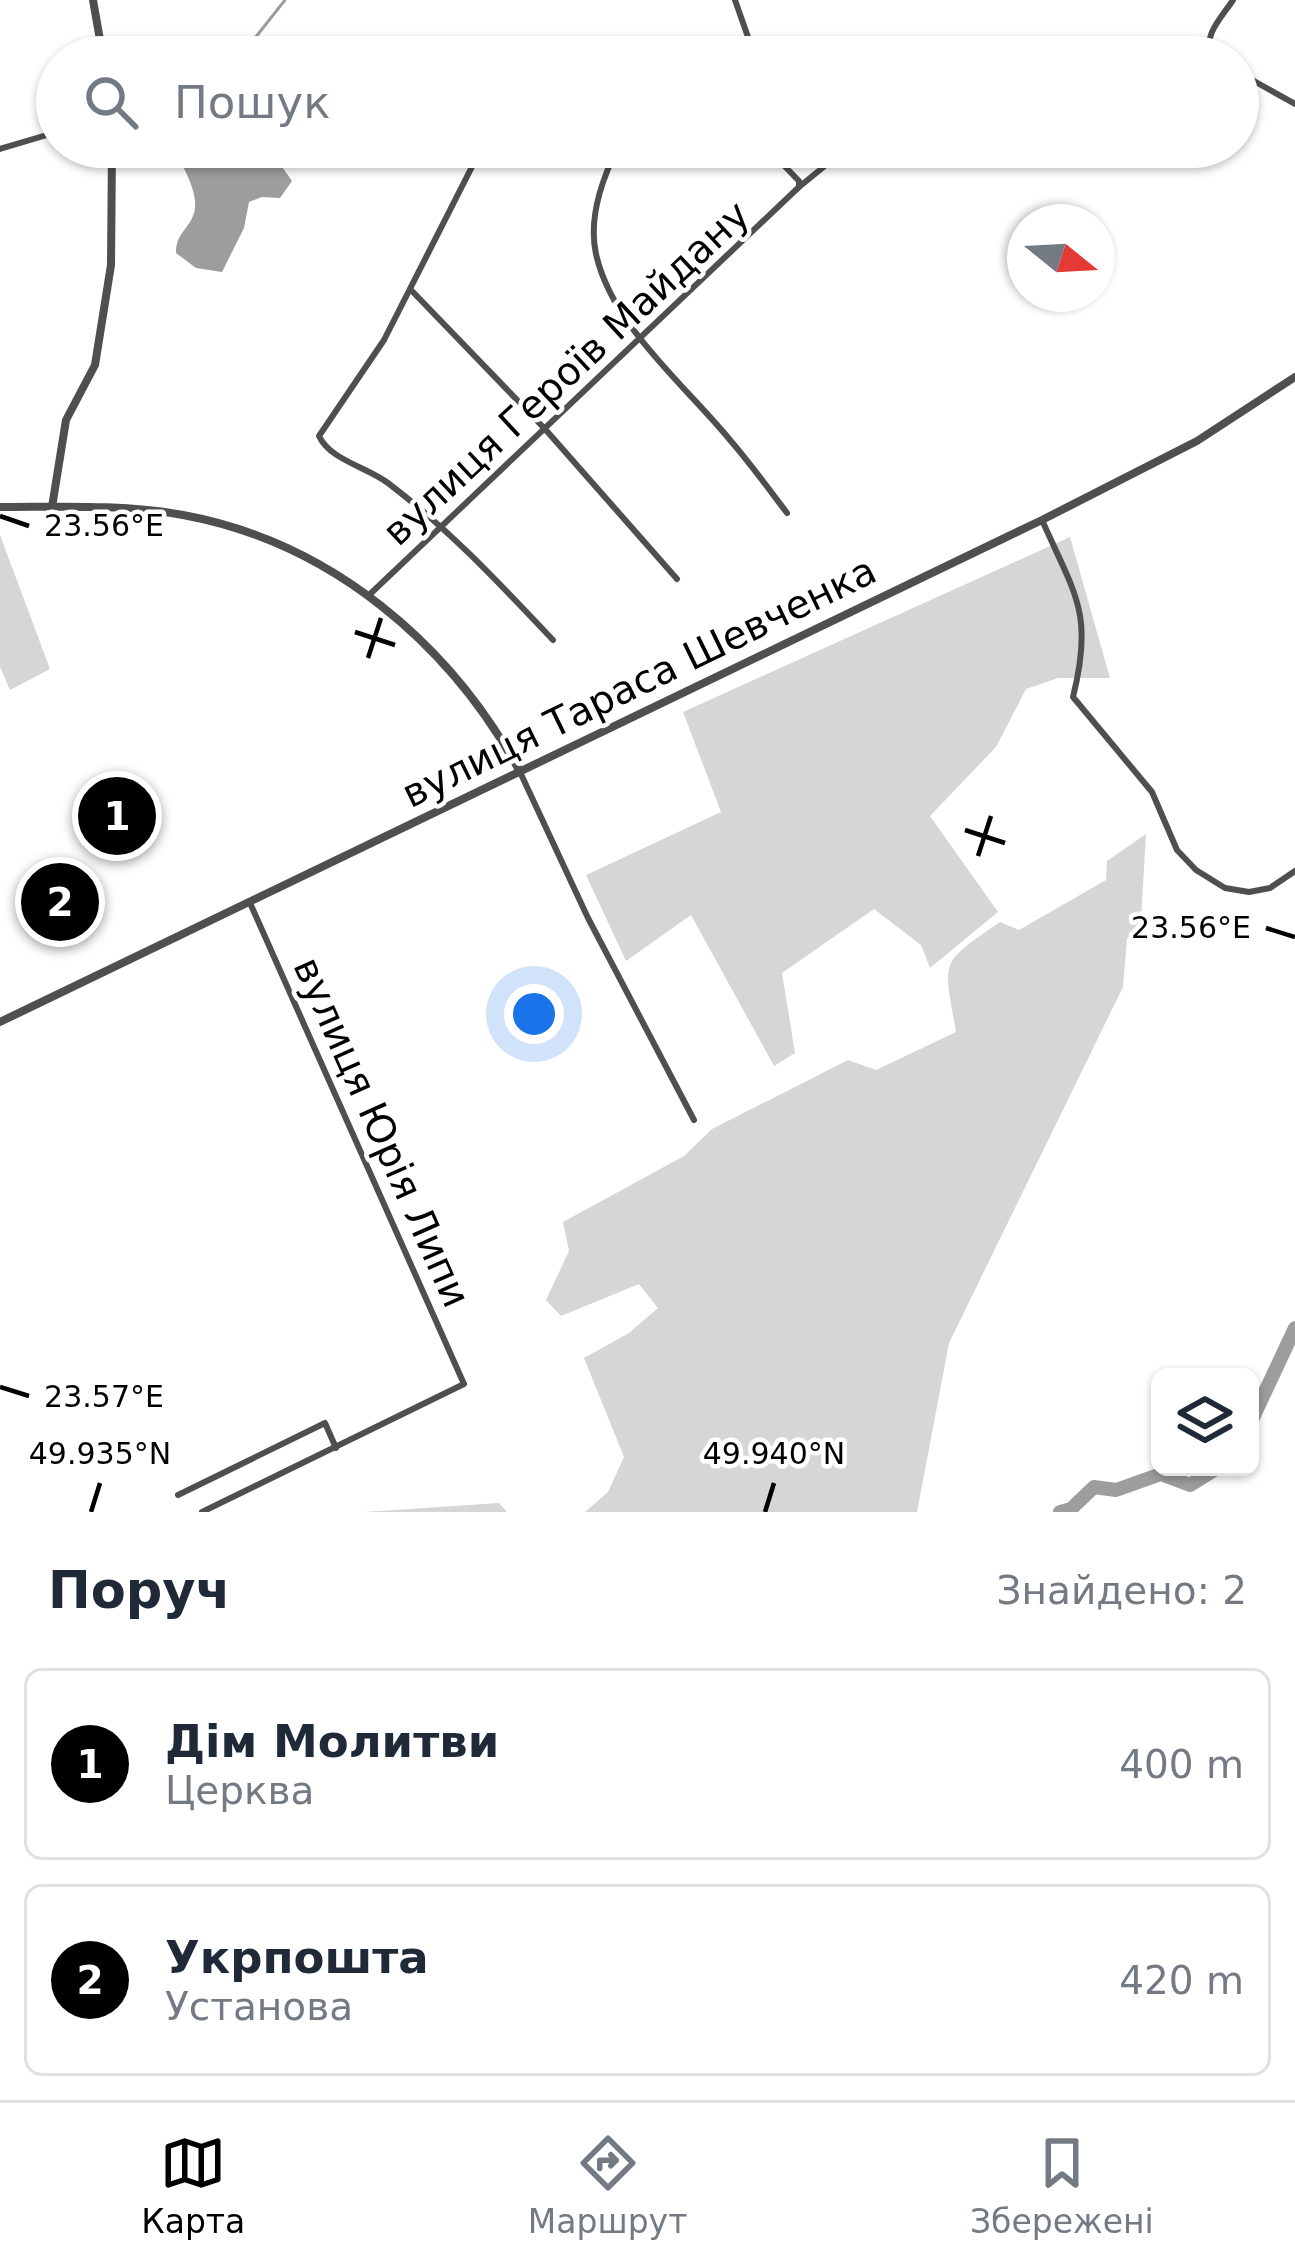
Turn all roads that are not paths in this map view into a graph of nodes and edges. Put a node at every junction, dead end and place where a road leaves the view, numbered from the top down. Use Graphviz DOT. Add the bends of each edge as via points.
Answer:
graph roads {
  1 [pos="93,0"];
  2 [pos="735,0"];
  3 [pos="1233,0"];
  4 [pos="99,36"];
  5 [pos="748,36"];
  6 [pos="1209,36"];
  7 [pos="1259,84"];
  8 [pos="1295,104"];
  9 [pos="36,138"];
  10 [pos="0,149"];
  11 [pos="112,168"];
  12 [pos="472,168"];
  13 [pos="608,168"];
  14 [pos="786,168"];
  15 [pos="822,168"];
  16 [pos="799,187"];
  17 [pos="412,291"];
  18 [pos="642,338"];
  19 [pos="1295,377"];
  20 [pos="544,430"];
  21 [pos="52,506"];
  22 [pos="0,507"];
  23 [pos="787,513"];
  24 [pos="1042,520"];
  25 [pos="443,525"];
  26 [pos="677,580"];
  27 [pos="368,596"];
  28 [pos="553,640"];
  29 [pos="520,772"];
  30 [pos="1295,871"];
  31 [pos="250,903"];
  32 [pos="0,1022"];
  33 [pos="694,1120"];
  34 [pos="336,1448"];
  35 [pos="178,1495"];
  36 [pos="202,1512"];
  1 -- 4 [label="street"];
  2 -- 5 [label="street"];
  3 -- 6 [label="street"];
  7 -- 8 [label="street"];
  9 -- 10 [label="street"];
  11 -- 21 [label="street" via="111,265 95,365 66,420"];
  12 -- 17 [label="street"];
  13 -- 18 [label="street" via="596,252 611,294"];
  14 -- 16 [label="street"];
  15 -- 16 [label="street, вулиця Героїв Майдану"];
  16 -- 18 [label="street, вулиця Героїв Майдану"];
  17 -- 20 [label="street"];
  17 -- 25 [label="street" via="319,436"];
  18 -- 20 [label="street, вулиця Героїв Майдану"];
  18 -- 23 [label="street"];
  19 -- 24 [label="street, вулиця Тараса Шевченка" via="1197,441"];
  20 -- 25 [label="street, вулиця Героїв Майдану"];
  20 -- 26 [label="street"];
  21 -- 22 [label="street"];
  21 -- 27 [label="street" via="232,526"];
  24 -- 29 [label="street, вулиця Тараса Шевченка"];
  24 -- 30 [label="street" via="1084,623 1073,698 1152,792 1177,850 1225,888 1270,888"];
  25 -- 27 [label="street, вулиця Героїв Майдану"];
  25 -- 28 [label="street"];
  27 -- 29 [label="street" via="449,672"];
  29 -- 31 [label="street, вулиця Тараса Шевченка"];
  29 -- 33 [label="street"];
  31 -- 32 [label="street, вулиця Тараса Шевченка"];
  31 -- 34 [label="street, вулиця Юрія Липи" via="464,1384"];
  34 -- 35 [label="street" via="325,1423"];
  34 -- 36 [label="street"];
}
